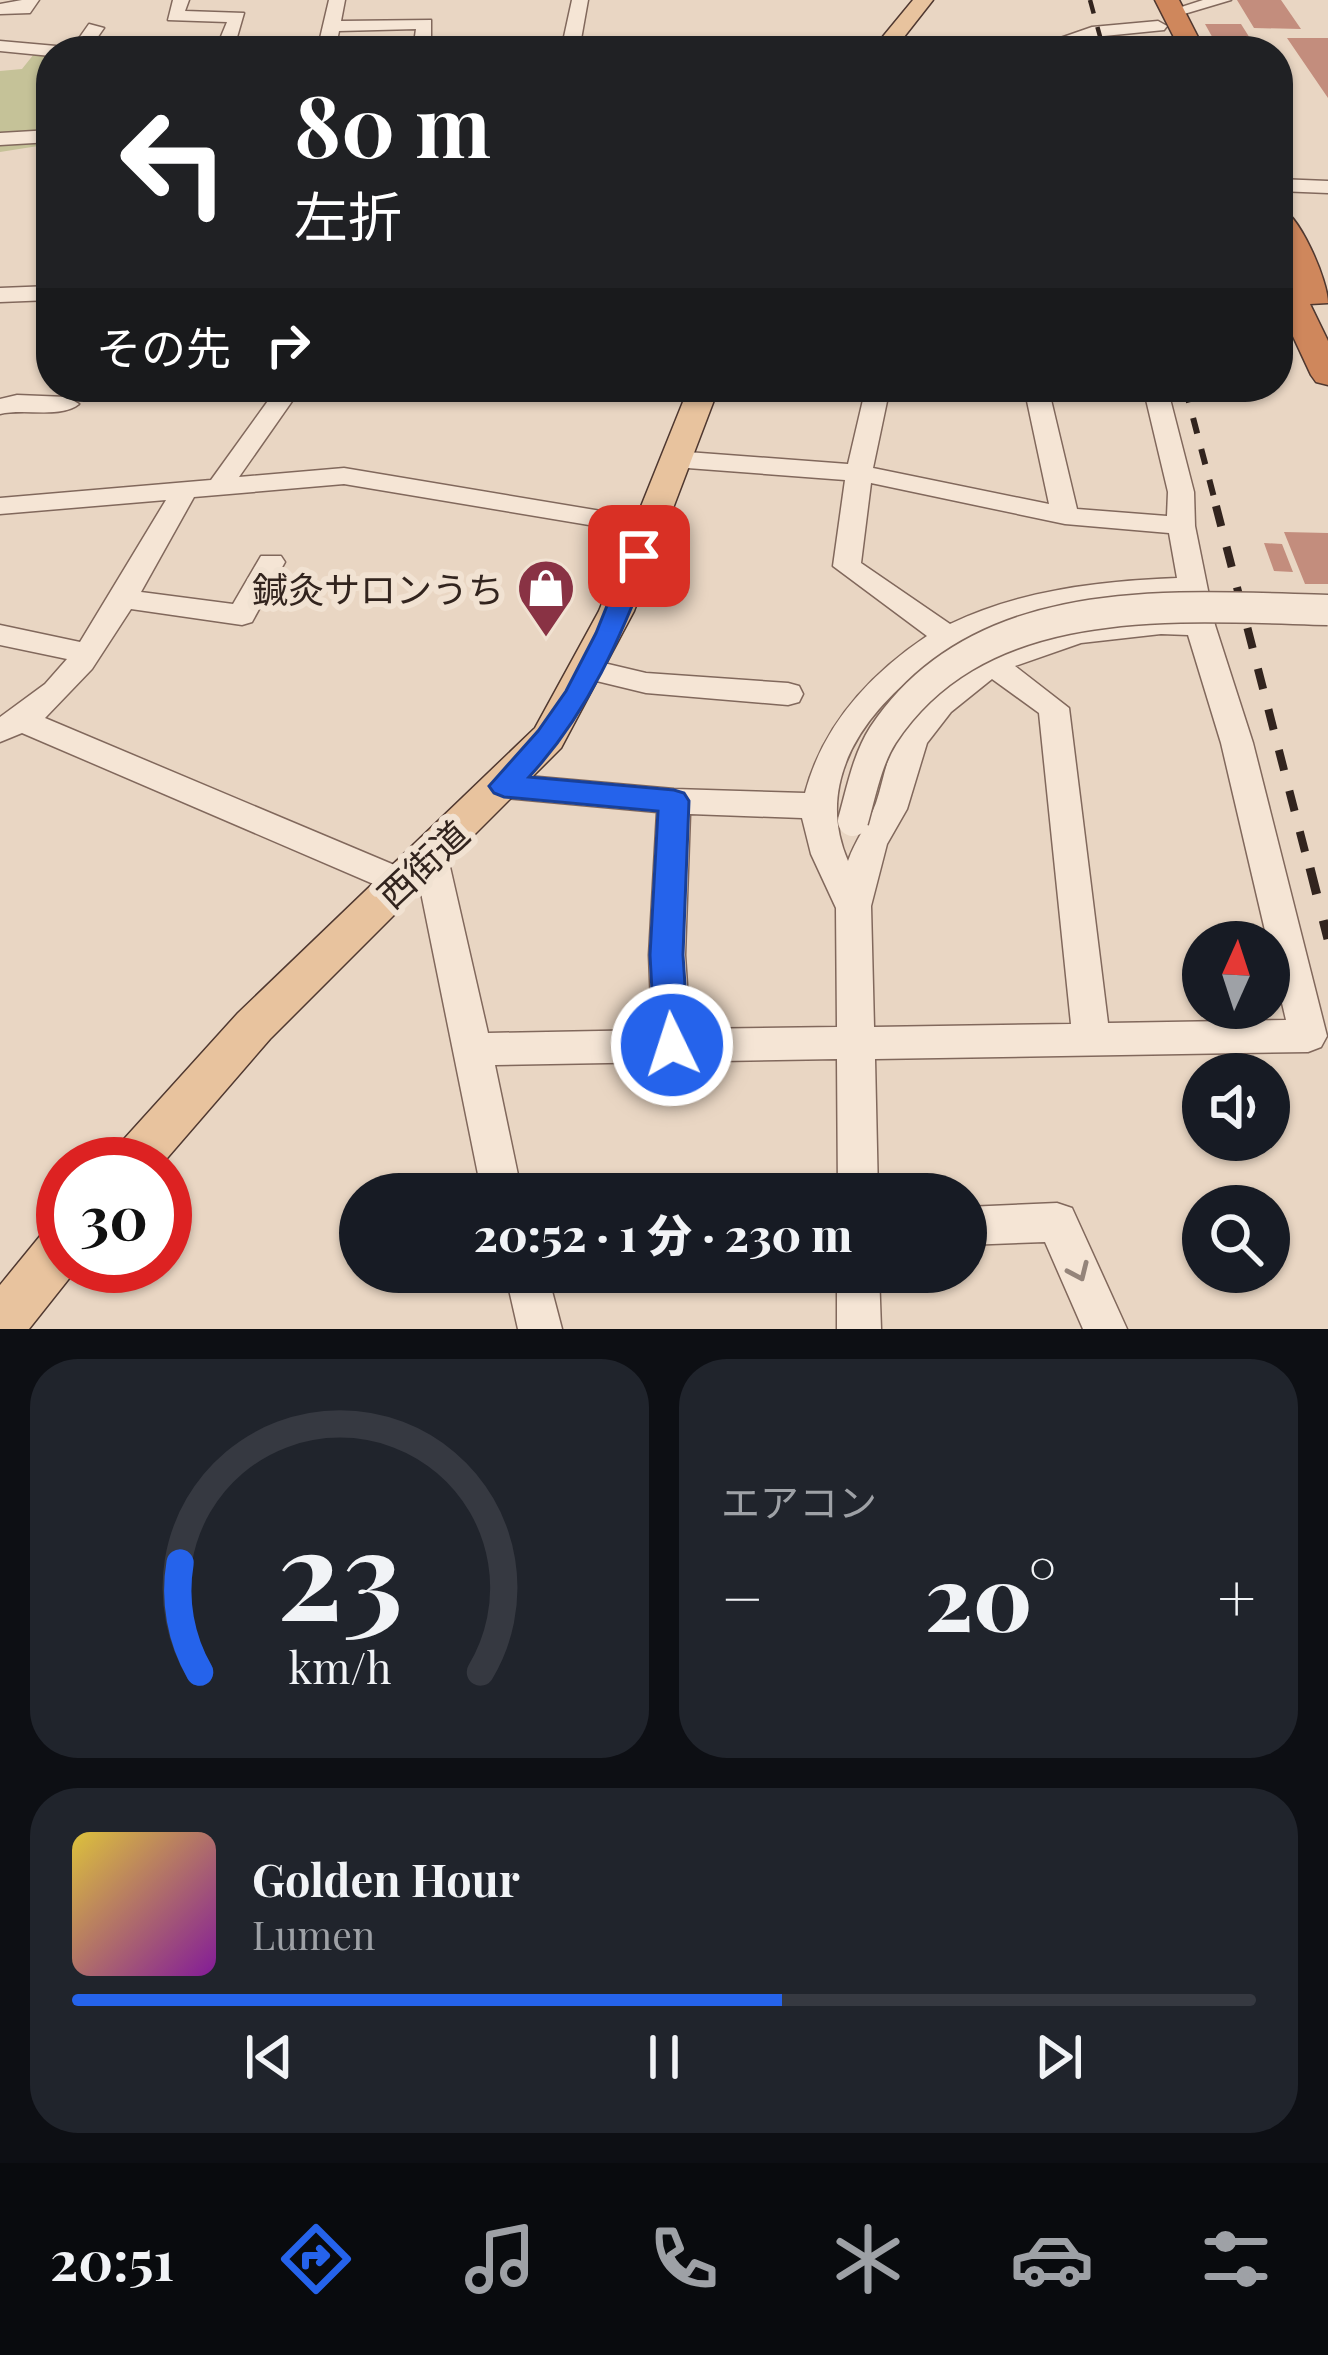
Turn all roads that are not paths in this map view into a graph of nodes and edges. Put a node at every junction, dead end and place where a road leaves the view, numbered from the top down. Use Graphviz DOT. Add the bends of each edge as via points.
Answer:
graph roads {
  1 [pos="31,0"];
  2 [pos="181,0"];
  3 [pos="337,0"];
  4 [pos="580,0"];
  5 [pos="923,0"];
  6 [pos="1147,0"];
  7 [pos="1222,0"];
  8 [pos="0,9"];
  9 [pos="1166,12"];
  10 [pos="331,26"];
  11 [pos="95,28"];
  12 [pos="89,36"];
  13 [pos="230,36"];
  14 [pos="329,36"];
  15 [pos="424,36"];
  16 [pos="573,36"];
  17 [pos="894,36"];
  18 [pos="1096,36"];
  19 [pos="0,46"];
  20 [pos="36,49"];
  21 [pos="36,137"];
  22 [pos="0,139"];
  23 [pos="1293,186"];
  24 [pos="1328,187"];
  25 [pos="1293,247"];
  26 [pos="36,294"];
  27 [pos="0,295"];
  28 [pos="1293,302"];
  29 [pos="1328,318"];
  30 [pos="1328,375"];
  31 [pos="279,402"];
  32 [pos="698,402"];
  33 [pos="875,402"];
  34 [pos="1039,402"];
  35 [pos="1159,402"];
  36 [pos="67,404"];
  37 [pos="0,407"];
  38 [pos="674,459"];
  39 [pos="860,473"];
  40 [pos="220,486"];
  41 [pos="184,491"];
  42 [pos="0,506"];
  43 [pos="1065,516"];
  44 [pos="1181,526"];
  45 [pos="649,527"];
  46 [pos="271,562"];
  47 [pos="1192,586"];
  48 [pos="119,598"];
  49 [pos="1328,610"];
  50 [pos="1200,625"];
  51 [pos="0,635"];
  52 [pos="947,636"];
  53 [pos="86,653"];
  54 [pos="993,665"];
  55 [pos="591,670"];
  56 [pos="788,694"];
  57 [pos="12,726"];
  58 [pos="504,786"];
  59 [pos="674,801"];
  60 [pos="819,806"];
  61 [pos="415,870"];
  62 [pos="853,907"];
  63 [pos="1091,1039"];
  64 [pos="856,1043"];
  65 [pos="672,1045"];
  66 [pos="473,1048"];
  67 [pos="156,1137"];
  68 [pos="496,1173"];
  69 [pos="858,1173"];
  70 [pos="987,1225"];
  71 [pos="36,1280"];
  72 [pos="531,1293"];
  73 [pos="858,1293"];
  74 [pos="0,1325"];
  75 [pos="540,1329"];
  76 [pos="859,1329"];
  77 [pos="1105,1329"];
  1 -- 8 [label="street" via="24,9"];
  2 -- 13 [label="street" via="174,16 238,17"];
  3 -- 10 [label="street"];
  4 -- 16 [label="street"];
  5 -- 17 [label="main road"];
  6 -- 9 [label="highway"];
  7 -- 9 [label="street"];
  9 -- 18 [label="street"];
  10 -- 14 [label="street"];
  10 -- 15 [label="street" via="425,24"];
  11 -- 12 [label="street"];
  19 -- 20 [label="street"];
  21 -- 22 [label="street"];
  23 -- 24 [label="street"];
  25 -- 29 [label="highway"];
  26 -- 27 [label="street"];
  28 -- 30 [label="highway"];
  31 -- 40 [label="street"];
  32 -- 38 [label="main road, 西街道"];
  33 -- 39 [label="street"];
  34 -- 43 [label="street"];
  35 -- 44 [label="street" via="1181,492"];
  36 -- 37 [label="street"];
  38 -- 39 [label="street"];
  38 -- 45 [label="main road, 西街道"];
  39 -- 43 [label="street"];
  39 -- 52 [label="street" via="847,566"];
  40 -- 41 [label="street"];
  40 -- 45 [label="street" via="344,476"];
  41 -- 42 [label="street"];
  41 -- 48 [label="street"];
  43 -- 44 [label="street"];
  44 -- 47 [label="street"];
  45 -- 55 [label="main road, 西街道"];
  46 -- 48 [label="street" via="242,615"];
  47 -- 50 [label="street"];
  47 -- 52 [label="street" via="1022,604"];
  48 -- 53 [label="street"];
  49 -- 62 [label="street, bridge" via="1112,610 1039,624 937,676 884,734 865,777 853,821"];
  50 -- 54 [label="street" via="1111,627"];
  50 -- 63 [label="street" via="1237,743 1307,1036"];
  51 -- 53 [label="street"];
  52 -- 60 [label="street" via="861,709 831,762"];
  53 -- 57 [label="street"];
  54 -- 62 [label="street" via="952,693 914,737"];
  54 -- 63 [label="street" via="1054,708"];
  55 -- 56 [label="street" via="646,683"];
  55 -- 58 [label="main road, 西街道" via="548,738"];
  57 -- 61 [label="street"];
  58 -- 59 [label="street"];
  58 -- 61 [label="main road, 西街道"];
  59 -- 60 [label="street"];
  59 -- 65 [label="street"];
  60 -- 62 [label="street" via="819,826"];
  61 -- 66 [label="street"];
  61 -- 67 [label="main road, 西街道" via="254,1026"];
  62 -- 64 [label="street"];
  63 -- 64 [label="street"];
  64 -- 65 [label="street"];
  64 -- 69 [label="street"];
  65 -- 66 [label="street"];
  66 -- 68 [label="street"];
  70 -- 77 [label="street, one-way" via="1057,1222"];
  71 -- 74 [label="main road"];
  72 -- 75 [label="street"];
  73 -- 76 [label="street"];
}
